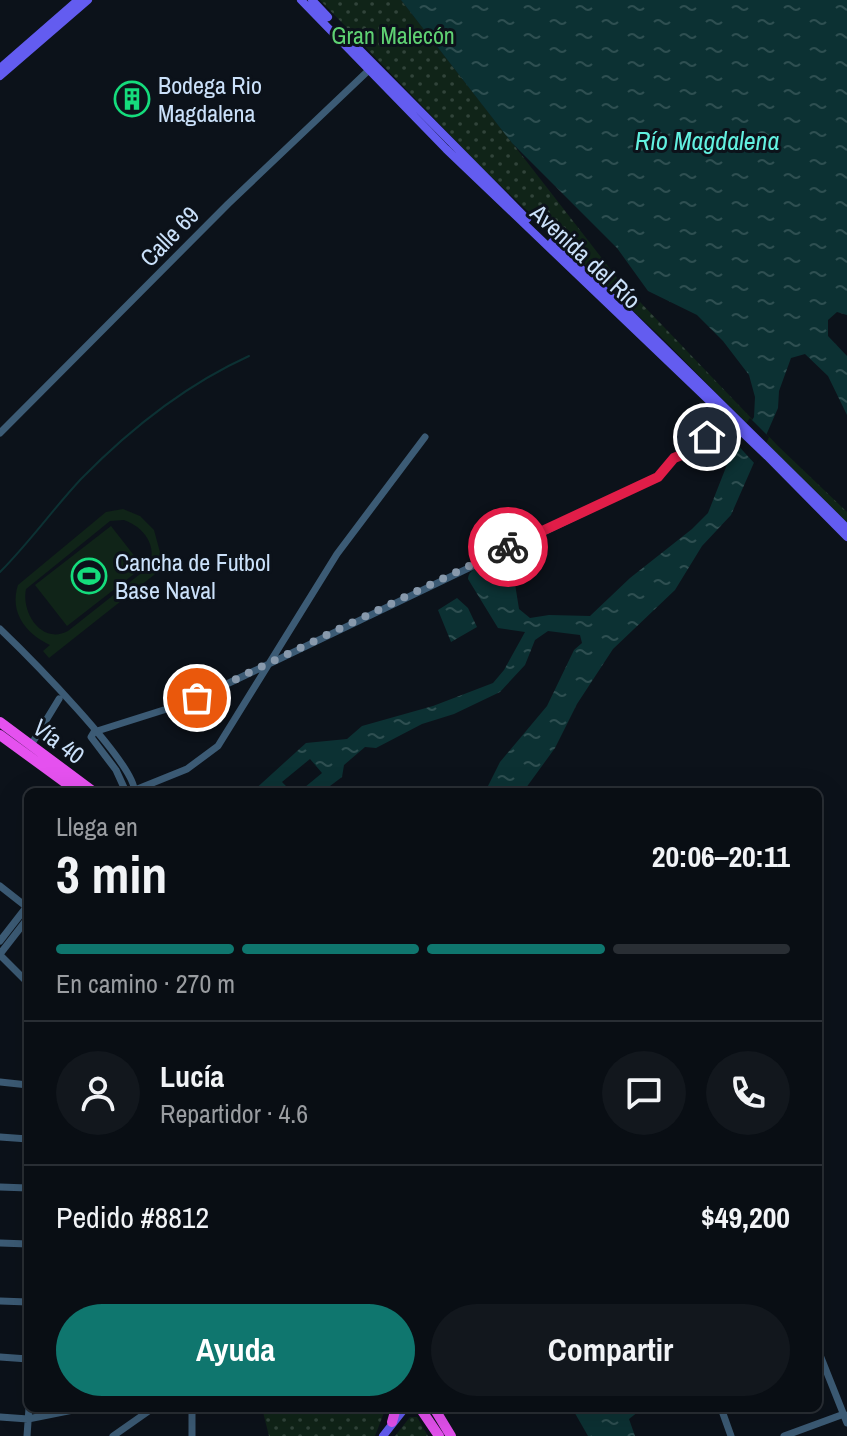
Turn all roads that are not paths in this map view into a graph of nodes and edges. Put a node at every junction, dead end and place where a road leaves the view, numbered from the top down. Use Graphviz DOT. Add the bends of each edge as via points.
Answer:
graph roads {
  1 [pos="78,0"];
  2 [pos="88,0"];
  3 [pos="301,0"];
  4 [pos="312,0"];
  5 [pos="0,68"];
  6 [pos="370,69"];
  7 [pos="0,76"];
  8 [pos="741,427"];
  9 [pos="0,433"];
  10 [pos="425,437"];
  11 [pos="707,437"];
  12 [pos="769,454"];
  13 [pos="847,528"];
  14 [pos="847,537"];
  15 [pos="0,629"];
  16 [pos="269,664"];
  17 [pos="59,699"];
  18 [pos="0,722"];
  19 [pos="94,732"];
  20 [pos="0,735"];
  21 [pos="31,745"];
  22 [pos="73,788"];
  23 [pos="89,788"];
  24 [pos="124,788"];
  25 [pos="134,788"];
  26 [pos="142,788"];
  27 [pos="0,886"];
  28 [pos="24,904"];
  29 [pos="24,912"];
  30 [pos="24,923"];
  31 [pos="0,941"];
  32 [pos="0,954"];
  33 [pos="24,979"];
  34 [pos="0,1082"];
  35 [pos="24,1085"];
  36 [pos="0,1137"];
  37 [pos="24,1139"];
  38 [pos="0,1187"];
  39 [pos="24,1188"];
  40 [pos="0,1243"];
  41 [pos="24,1244"];
  42 [pos="0,1301"];
  43 [pos="24,1302"];
  44 [pos="0,1357"];
  45 [pos="24,1359"];
  46 [pos="822,1364"];
  47 [pos="29,1412"];
  48 [pos="63,1412"];
  49 [pos="147,1412"];
  50 [pos="192,1412"];
  51 [pos="395,1412"];
  52 [pos="401,1412"];
  53 [pos="423,1412"];
  54 [pos="436,1412"];
  55 [pos="722,1412"];
  56 [pos="0,1417"];
  57 [pos="28,1419"];
  58 [pos="846,1419"];
  59 [pos="392,1422"];
  60 [pos="802,1433"];
  61 [pos="27,1436"];
  62 [pos="113,1436"];
  63 [pos="192,1436"];
  64 [pos="383,1436"];
  65 [pos="439,1436"];
  66 [pos="451,1436"];
  67 [pos="731,1436"];
  68 [pos="784,1436"];
  1 -- 5 [label="main road"];
  2 -- 7 [label="main road"];
  3 -- 6 [label="main road, Avenida del Río"];
  4 -- 8 [label="main road, Avenida del Río" via="455,150"];
  6 -- 8 [label="main road, Avenida del Río" via="492,195"];
  6 -- 9 [label="street, Calle 69"];
  8 -- 12 [label="main road, Avenida del Río"];
  10 -- 16 [label="street" via="337,554"];
  11 -- 16 [label="street" via="701,447 674,458 658,477"];
  12 -- 13 [label="main road, Avenida del Río"];
  12 -- 14 [label="main road, Avenida del Río"];
  15 -- 19 [label="street" via="57,684"];
  16 -- 19 [label="street" via="189,702"];
  16 -- 26 [label="street" via="218,746 187,769"];
  17 -- 21 [label="street"];
  18 -- 21 [label="highway, Vía 40"];
  19 -- 24 [label="street" via="91,737"];
  19 -- 25 [label="street" via="126,766"];
  20 -- 22 [label="highway, Vía 40"];
  21 -- 23 [label="highway, Vía 40"];
  27 -- 28 [label="street"];
  29 -- 31 [label="street"];
  30 -- 32 [label="street"];
  32 -- 33 [label="street"];
  34 -- 35 [label="street"];
  36 -- 37 [label="street"];
  38 -- 39 [label="street"];
  40 -- 41 [label="street"];
  42 -- 43 [label="street"];
  44 -- 45 [label="street"];
  46 -- 58 [label="street"];
  47 -- 57 [label="street"];
  48 -- 57 [label="street"];
  49 -- 62 [label="street"];
  50 -- 63 [label="street"];
  51 -- 59 [label="highway"];
  52 -- 59 [label="main road"];
  53 -- 65 [label="highway"];
  54 -- 66 [label="highway"];
  55 -- 67 [label="street"];
  56 -- 57 [label="street"];
  57 -- 61 [label="street"];
  58 -- 60 [label="street"];
  59 -- 64 [label="main road"];
  60 -- 68 [label="street"];
}
